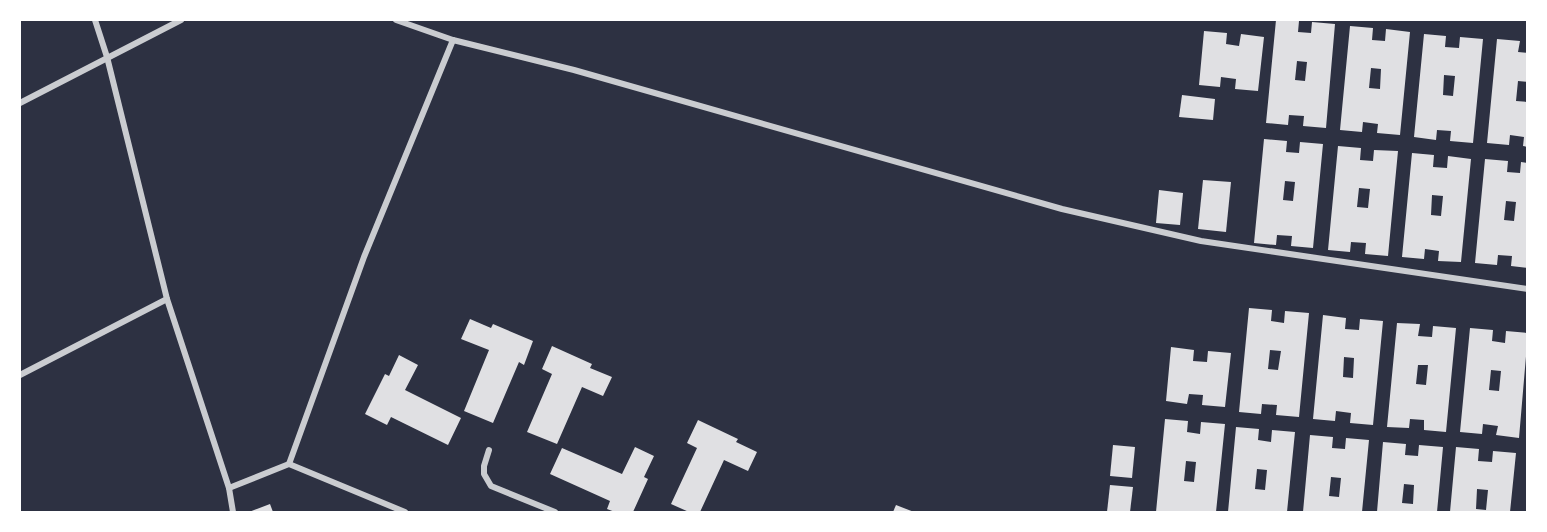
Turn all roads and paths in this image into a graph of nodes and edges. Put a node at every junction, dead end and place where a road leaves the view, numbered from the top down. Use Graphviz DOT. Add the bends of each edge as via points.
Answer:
graph roads {
  1 [pos="95,20"];
  2 [pos="181,20"];
  3 [pos="396,20"];
  4 [pos="453,40"];
  5 [pos="107,57"];
  6 [pos="20,103"];
  7 [pos="1527,289"];
  8 [pos="167,299"];
  9 [pos="20,375"];
  10 [pos="489,450"];
  11 [pos="289,464"];
  12 [pos="229,488"];
  13 [pos="233,513"];
  14 [pos="405,513"];
  15 [pos="555,513"];
  1 -- 5 [label="street"];
  2 -- 5 [label="street"];
  3 -- 4 [label="street"];
  4 -- 7 [label="street" via="574,70 1062,209 1202,241"];
  4 -- 11 [label="street" via="364,257"];
  5 -- 6 [label="street"];
  5 -- 8 [label="street"];
  8 -- 9 [label="street"];
  8 -- 12 [label="street"];
  10 -- 15 [label="street" via="484,474 491,486"];
  11 -- 12 [label="street"];
  11 -- 14 [label="street"];
  12 -- 13 [label="street"];
}
